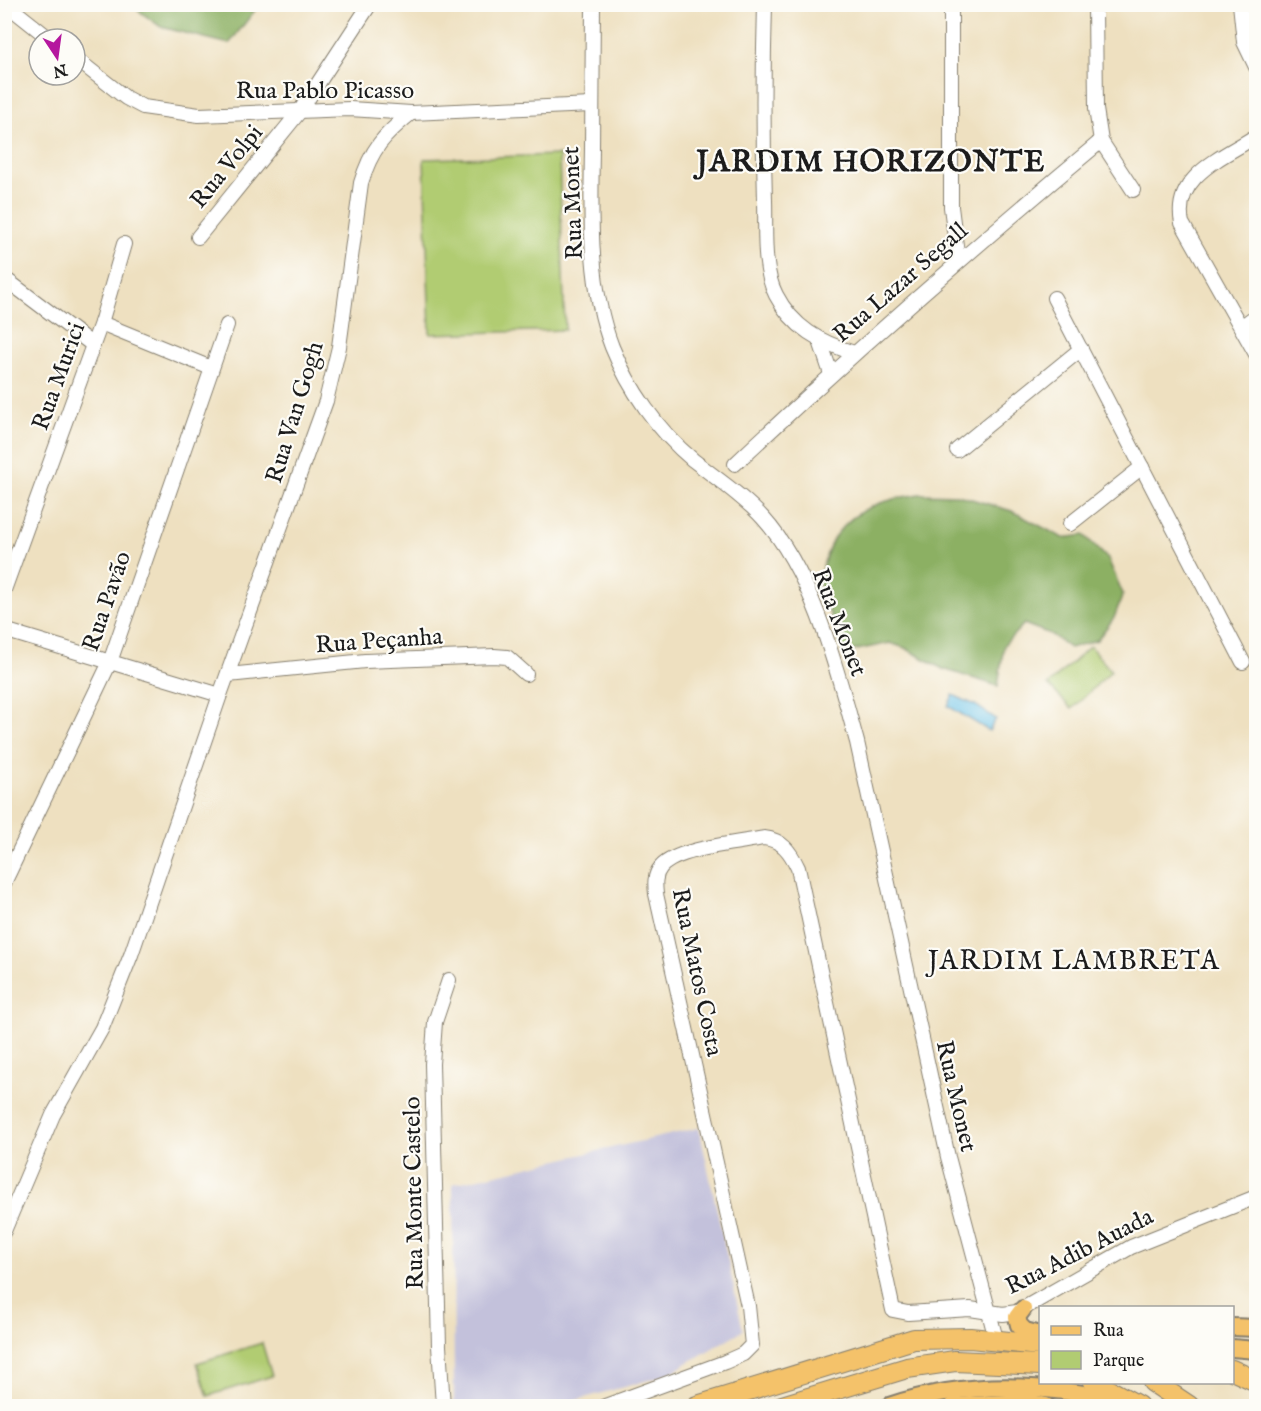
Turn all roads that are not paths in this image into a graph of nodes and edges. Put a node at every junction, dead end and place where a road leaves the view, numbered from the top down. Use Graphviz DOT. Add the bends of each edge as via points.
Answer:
graph roads {
  1 [pos="6,4"];
  2 [pos="370,4"];
  3 [pos="593,4"];
  4 [pos="765,4"];
  5 [pos="951,4"];
  6 [pos="1095,4"];
  7 [pos="1240,4"];
  8 [pos="35,27"];
  9 [pos="87,67"];
  10 [pos="1257,67"];
  11 [pos="592,105"];
  12 [pos="300,111"];
  13 [pos="411,113"];
  14 [pos="1257,136"];
  15 [pos="1101,141"];
  16 [pos="1133,190"];
  17 [pos="955,224"];
  18 [pos="198,237"];
  19 [pos="980,242"];
  20 [pos="124,244"];
  21 [pos="958,261"];
  22 [pos="4,278"];
  23 [pos="1054,298"];
  24 [pos="1257,316"];
  25 [pos="100,323"];
  26 [pos="227,325"];
  27 [pos="1240,327"];
  28 [pos="820,341"];
  29 [pos="93,345"];
  30 [pos="1080,349"];
  31 [pos="854,353"];
  32 [pos="1257,354"];
  33 [pos="211,368"];
  34 [pos="831,374"];
  35 [pos="957,450"];
  36 [pos="735,464"];
  37 [pos="1142,467"];
  38 [pos="1070,524"];
  39 [pos="4,590"];
  40 [pos="4,630"];
  41 [pos="110,662"];
  42 [pos="1243,662"];
  43 [pos="526,674"];
  44 [pos="228,675"];
  45 [pos="220,695"];
  46 [pos="4,883"];
  47 [pos="449,980"];
  48 [pos="1257,1197"];
  49 [pos="4,1231"];
  50 [pos="890,1304"];
  51 [pos="1023,1309"];
  52 [pos="988,1311"];
  53 [pos="1234,1327"];
  54 [pos="1257,1328"];
  55 [pos="1039,1338"];
  56 [pos="1002,1339"];
  57 [pos="1234,1348"];
  58 [pos="1257,1350"];
  59 [pos="1039,1365"];
  60 [pos="1234,1370"];
  61 [pos="1257,1382"];
  62 [pos="1096,1384"];
  63 [pos="1154,1384"];
  64 [pos="443,1407"];
  65 [pos="605,1407"];
  66 [pos="697,1407"];
  67 [pos="782,1407"];
  68 [pos="889,1407"];
  69 [pos="952,1407"];
  70 [pos="1046,1407"];
  71 [pos="1138,1407"];
  72 [pos="1189,1407"];
  1 -- 8 [label="street"];
  2 -- 12 [label="street, Rua Volpi"];
  3 -- 11 [label="street, Rua Monet"];
  4 -- 28 [label="street" via="763,115 770,275 785,310 803,330"];
  5 -- 17 [label="street" via="951,185"];
  6 -- 15 [label="street" via="1096,109"];
  7 -- 10 [label="street" via="1244,42"];
  9 -- 12 [label="street, Rua Pablo Picasso" via="126,98 143,106 199,115"];
  11 -- 13 [label="street, Rua Pablo Picasso"];
  11 -- 52 [label="street, Rua Monet" via="591,231 604,324 622,367 646,408 690,458 761,516 779,537 807,593 857,742 946,1146"];
  12 -- 13 [label="street, Rua Pablo Picasso"];
  12 -- 18 [label="street, Rua Volpi"];
  13 -- 44 [label="street, Rua Van Gogh" via="369,157 360,183 339,347 326,401"];
  14 -- 27 [label="street" via="1191,179 1180,208 1182,223"];
  15 -- 16 [label="street"];
  15 -- 19 [label="street, Rua Lazar Segall"];
  17 -- 19 [label="street"];
  17 -- 21 [label="street"];
  19 -- 21 [label="street, Rua Lazar Segall"];
  20 -- 25 [label="street, Rua Murici"];
  21 -- 31 [label="street, Rua Lazar Segall"];
  22 -- 29 [label="street"];
  23 -- 30 [label="street"];
  24 -- 27 [label="street"];
  25 -- 29 [label="street, Rua Murici"];
  25 -- 33 [label="street"];
  26 -- 33 [label="street, Rua Pavão"];
  27 -- 32 [label="street"];
  28 -- 31 [label="street"];
  28 -- 34 [label="street"];
  29 -- 39 [label="street, Rua Murici"];
  30 -- 35 [label="street"];
  30 -- 37 [label="street"];
  31 -- 34 [label="street, Rua Lazar Segall"];
  33 -- 41 [label="street, Rua Pavão"];
  34 -- 36 [label="street, Rua Lazar Segall"];
  37 -- 38 [label="street"];
  37 -- 42 [label="street"];
  40 -- 41 [label="street"];
  41 -- 45 [label="street"];
  41 -- 46 [label="street, Rua Pavão"];
  43 -- 44 [label="street, Rua Peçanha" via="507,657 494,656 365,661"];
  44 -- 45 [label="street, Rua Van Gogh"];
  45 -- 49 [label="street, Rua Van Gogh" via="158,883 102,1028 53,1114"];
  47 -- 64 [label="street, Rua Monte Castelo" via="435,1022 432,1064"];
  48 -- 51 [label="street, Rua Adib Auada" via="1139,1243"];
  50 -- 52 [label="street, Rua Adib Auada" via="899,1313"];
  50 -- 65 [label="street, Rua Matos Costa" via="798,868 785,846 764,838 671,858 655,878 656,894 748,1306 752,1345 725,1362"];
  51 -- 52 [label="street, Rua Adib Auada" via="1003,1314"];
  51 -- 55 [label="main road" via="1017,1317 1019,1326"];
  52 -- 56 [label="street, Rua Monet"];
  53 -- 54 [label="main road"];
  55 -- 56 [label="highway"];
  56 -- 66 [label="highway" via="914,1339"];
  57 -- 58 [label="main road"];
  59 -- 67 [label="highway" via="955,1361 907,1368"];
  60 -- 61 [label="highway"];
  62 -- 71 [label="highway"];
  63 -- 72 [label="highway"];
  68 -- 71 [label="main road" via="964,1389 1015,1386 1090,1394"];
  69 -- 70 [label="main road" via="1027,1402"];
}
